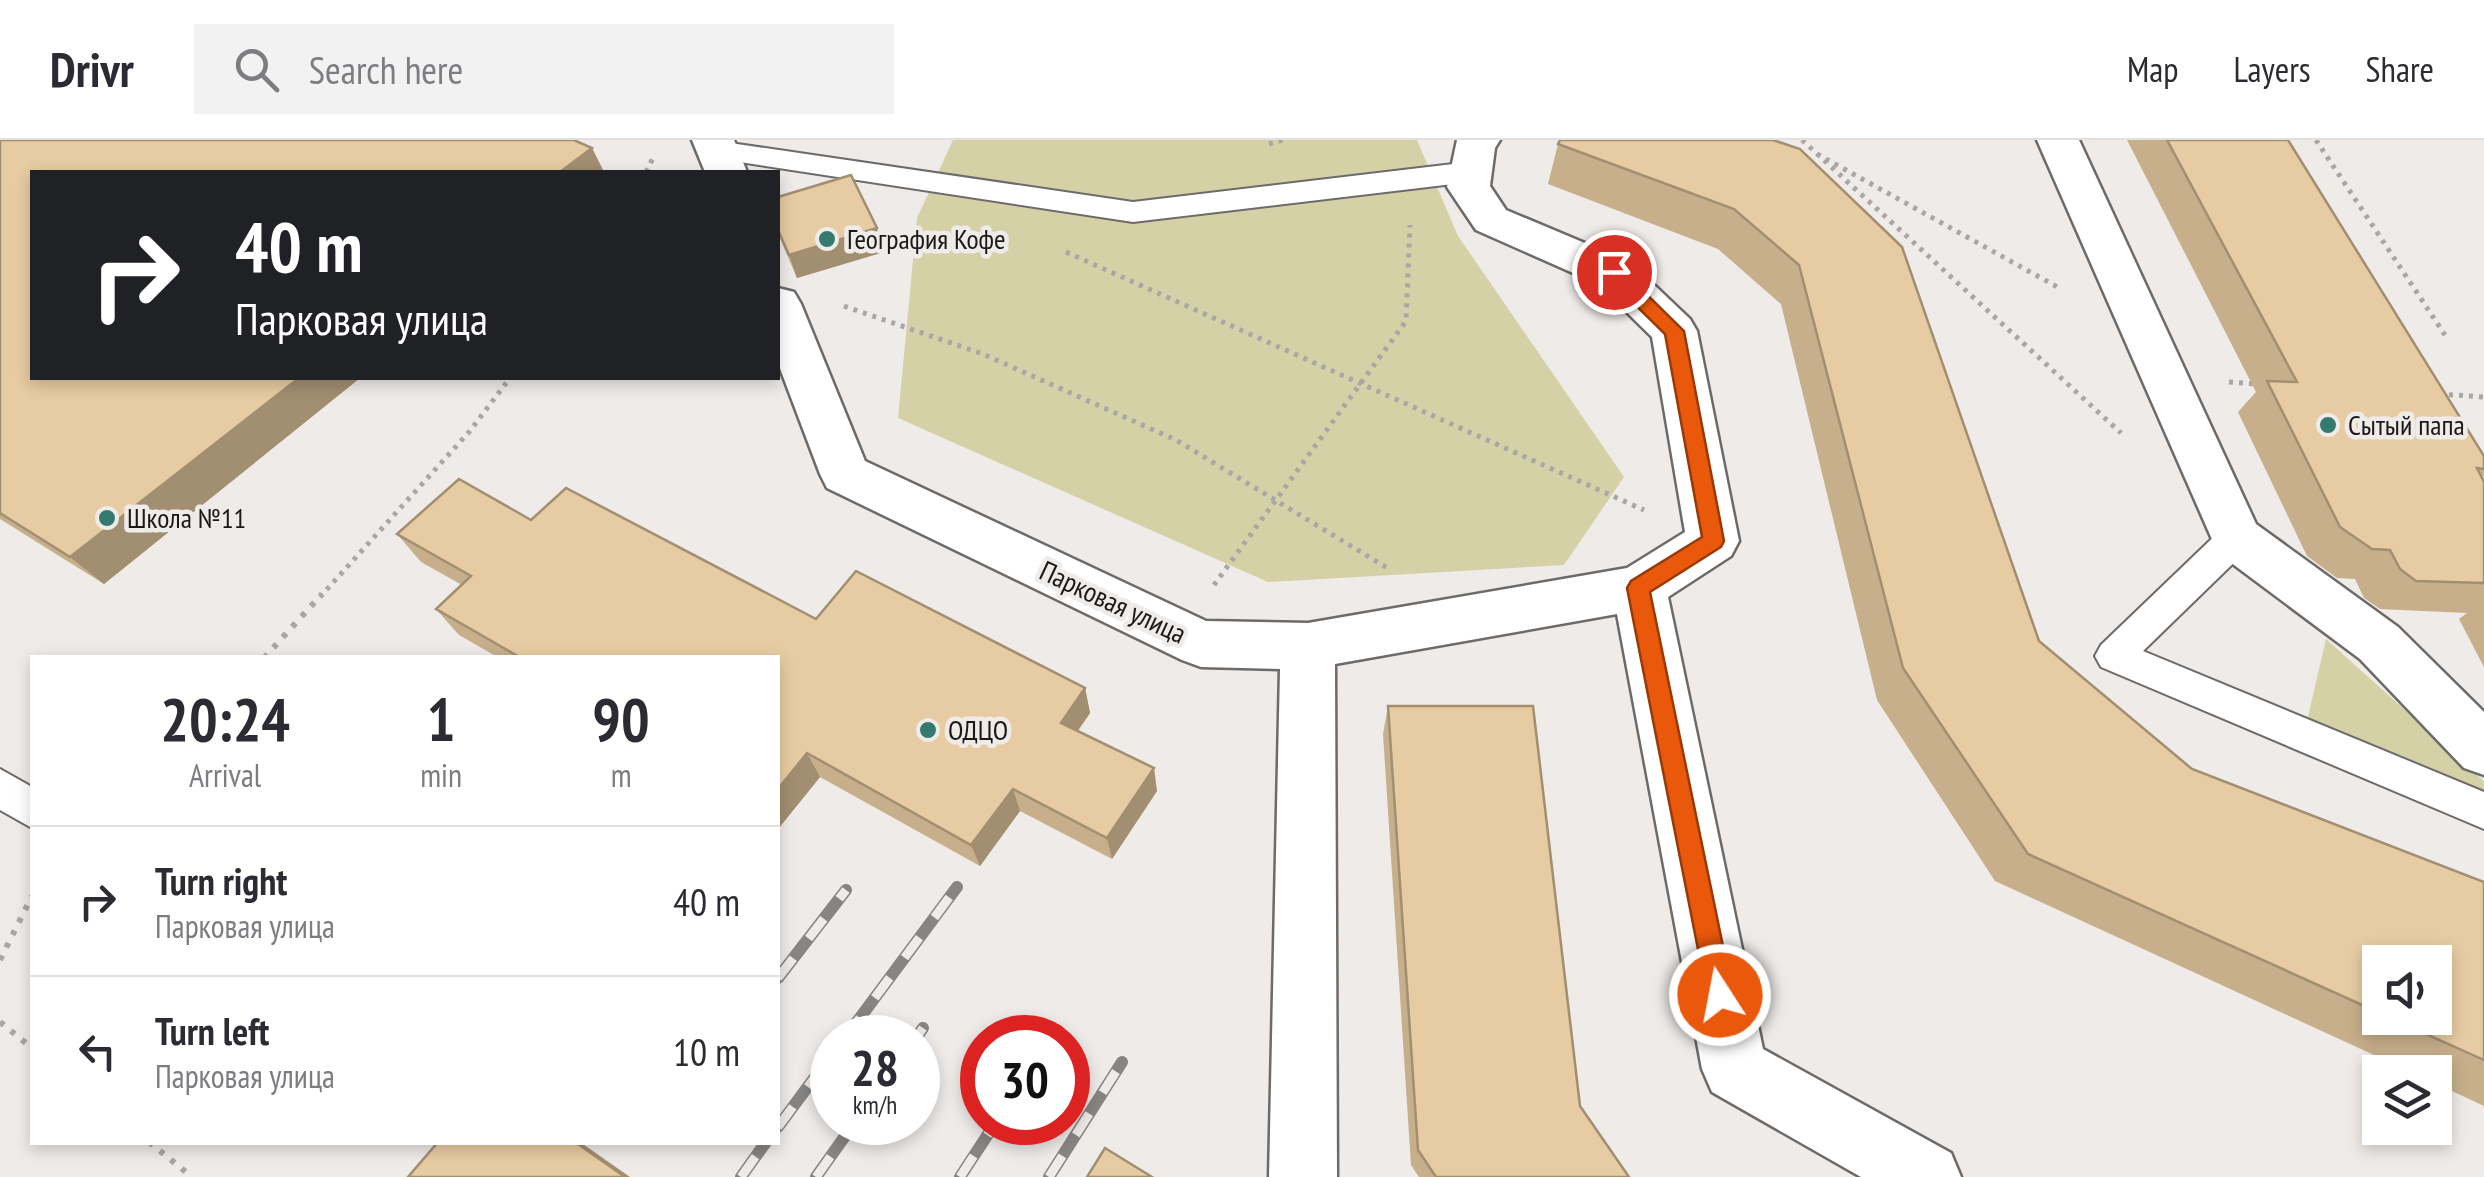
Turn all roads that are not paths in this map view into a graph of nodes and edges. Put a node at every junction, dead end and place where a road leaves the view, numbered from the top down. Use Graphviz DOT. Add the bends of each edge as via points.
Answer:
graph roads {
  1 [pos="2058,140"];
  2 [pos="718,154"];
  3 [pos="1475,156"];
  4 [pos="780,309"];
  5 [pos="2236,538"];
  6 [pos="1638,588"];
  7 [pos="1308,646"];
  8 [pos="2484,750"];
  9 [pos="0,787"];
  10 [pos="30,809"];
  11 [pos="2484,810"];
  12 [pos="1302,1177"];
  13 [pos="1927,1177"];
  1 -- 5 [label="street"];
  2 -- 3 [label="lane" via="1133,212 1412,179"];
  3 -- 6 [label="street, Парковая улица" via="1468,188 1491,220 1614,272 1674,331 1714,541"];
  4 -- 7 [label="street, Парковая улица" via="845,474 1202,644"];
  5 -- 8 [label="street" via="2379,644"];
  5 -- 11 [label="lane" via="2114,656"];
  6 -- 7 [label="street, Парковая улица"];
  6 -- 13 [label="street" via="1735,1069"];
  7 -- 12 [label="street"];
  9 -- 10 [label="lane"];
}
